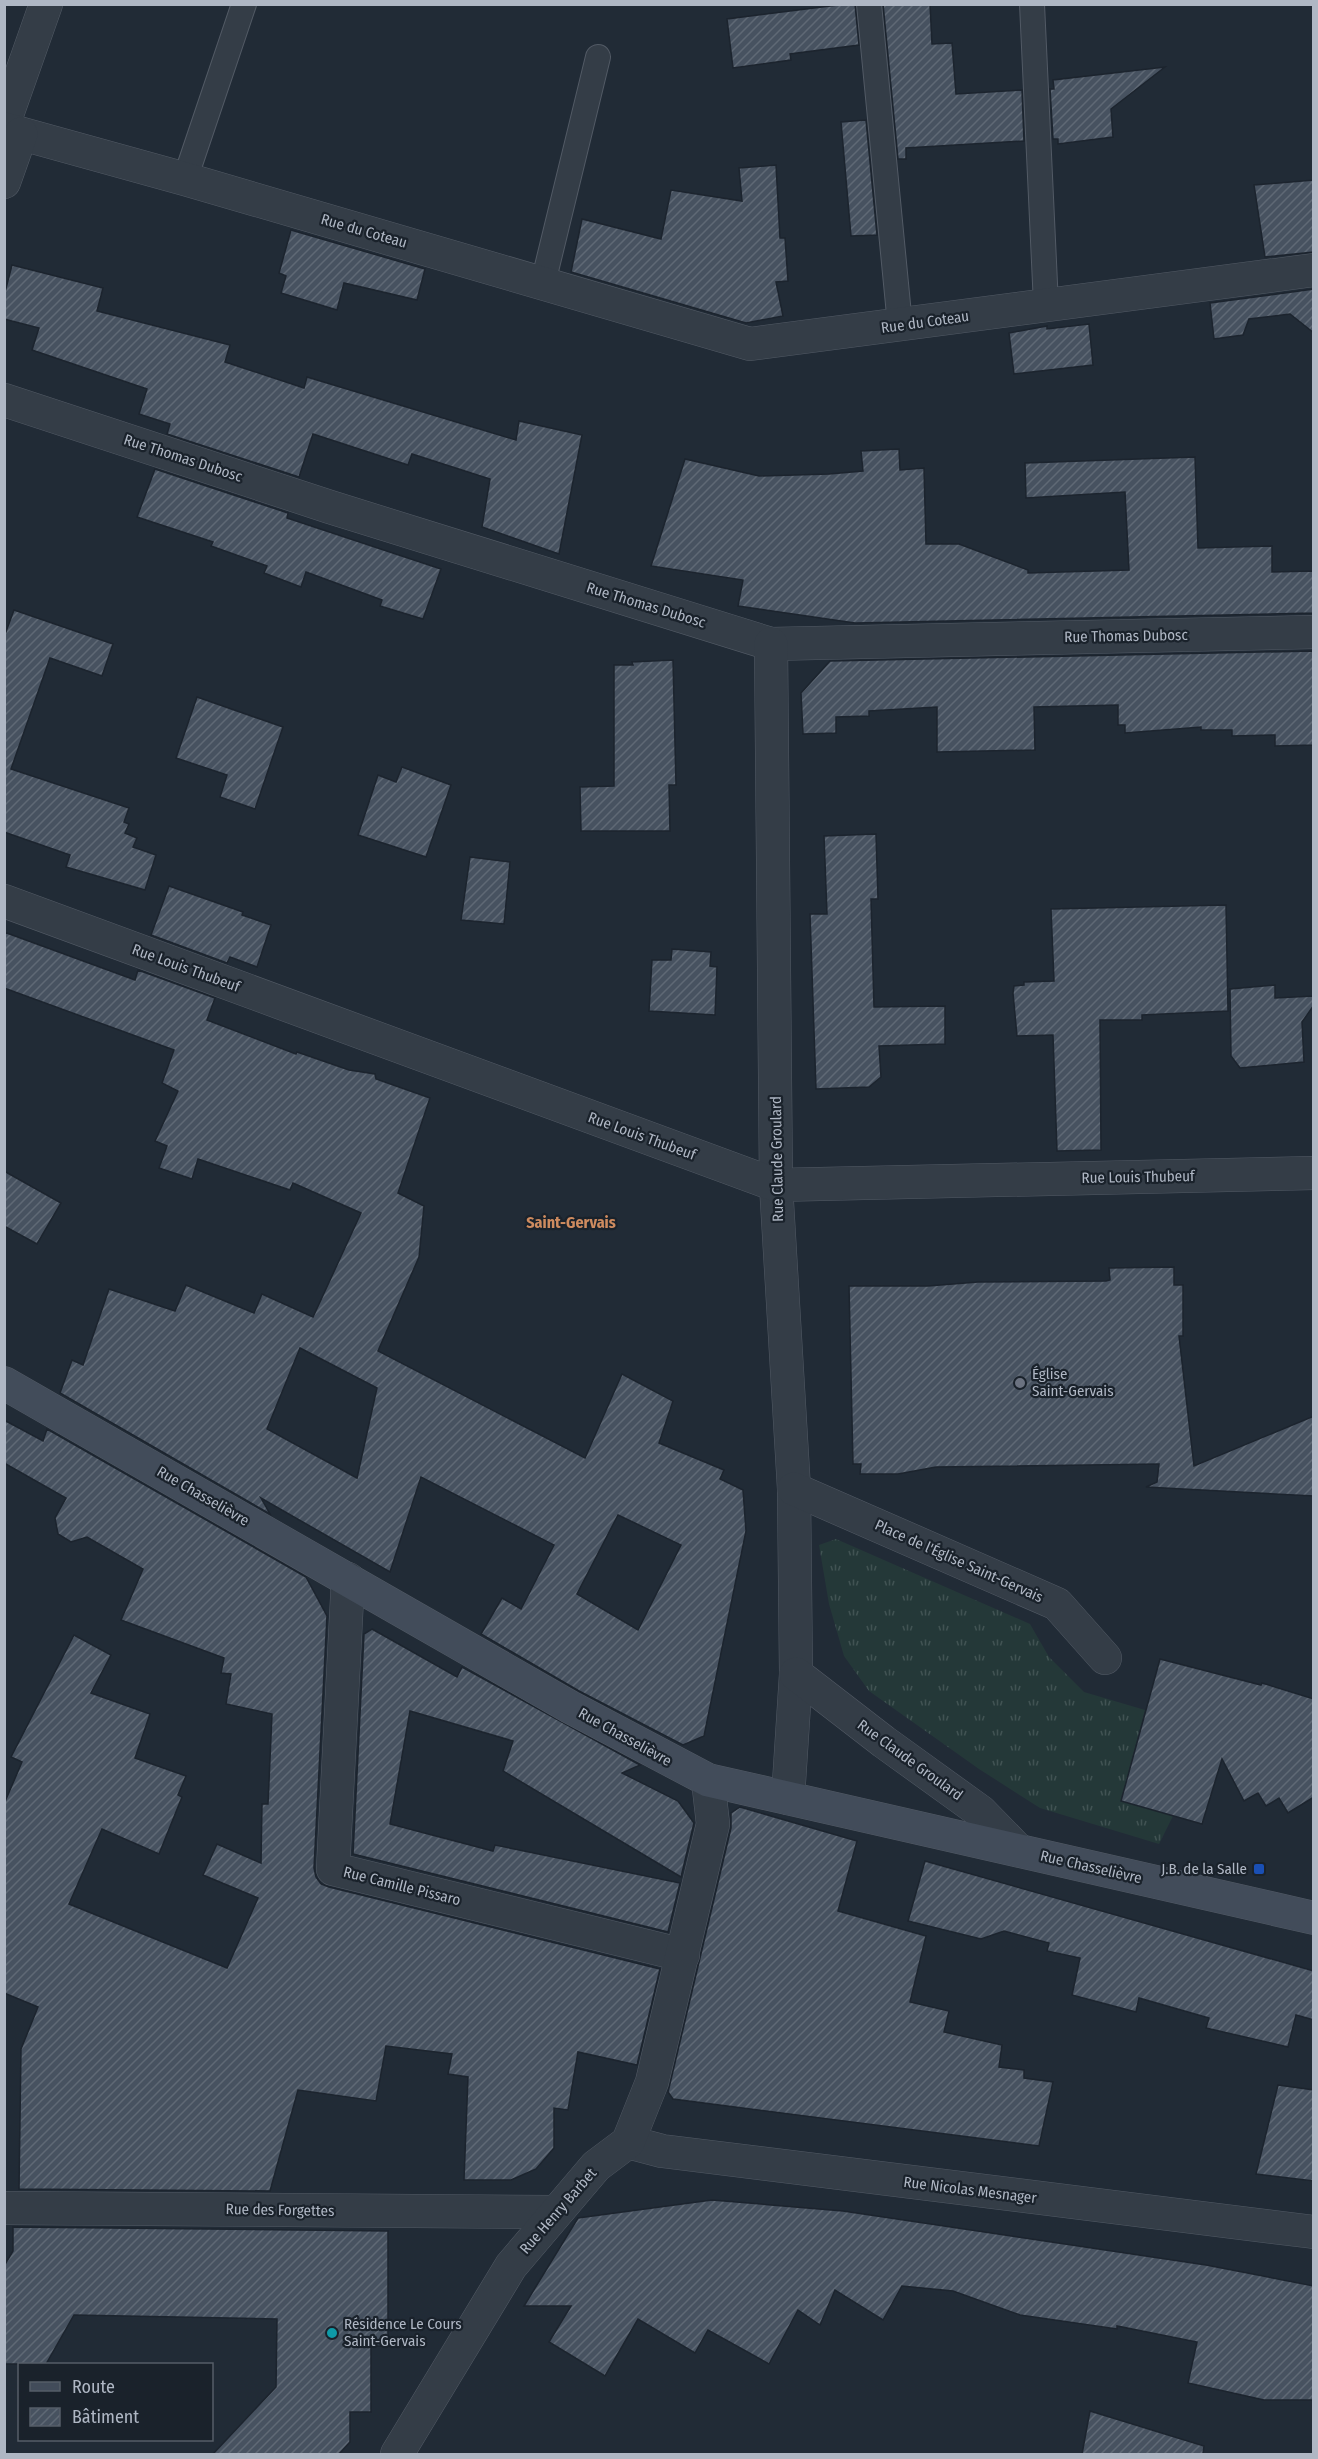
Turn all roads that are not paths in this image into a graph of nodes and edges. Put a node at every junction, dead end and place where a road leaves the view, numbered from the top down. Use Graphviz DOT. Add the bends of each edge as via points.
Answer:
graph roads {
  1 [pos="46,4"];
  2 [pos="244,4"];
  3 [pos="869,4"];
  4 [pos="1032,4"];
  5 [pos="598,57"];
  6 [pos="10,129"];
  7 [pos="185,178"];
  8 [pos="4,182"];
  9 [pos="1314,270"];
  10 [pos="543,283"];
  11 [pos="1046,305"];
  12 [pos="900,325"];
  13 [pos="4,400"];
  14 [pos="1314,632"];
  15 [pos="771,644"];
  16 [pos="4,901"];
  17 [pos="1314,1173"];
  18 [pos="776,1185"];
  19 [pos="4,1383"];
  20 [pos="794,1489"];
  21 [pos="348,1579"];
  22 [pos="1105,1658"];
  23 [pos="796,1674"];
  24 [pos="708,1780"];
  25 [pos="788,1798"];
  26 [pos="1018,1850"];
  27 [pos="1314,1918"];
  28 [pos="683,1955"];
  29 [pos="628,2142"];
  30 [pos="4,2208"];
  31 [pos="555,2212"];
  32 [pos="1314,2232"];
  33 [pos="397,2454"];
  1 -- 6 [label="street"];
  2 -- 7 [label="lane"];
  3 -- 12 [label="lane"];
  4 -- 11 [label="lane"];
  5 -- 10 [label="lane"];
  6 -- 7 [label="street, Rue du Coteau"];
  6 -- 8 [label="street"];
  7 -- 10 [label="street, Rue du Coteau"];
  9 -- 11 [label="street, Rue du Coteau"];
  10 -- 12 [label="street, Rue du Coteau" via="750,344"];
  11 -- 12 [label="street, Rue du Coteau"];
  13 -- 15 [label="street, Rue Thomas Dubosc" via="330,507"];
  14 -- 15 [label="street, Rue Thomas Dubosc"];
  15 -- 18 [label="street, Rue Claude Groulard"];
  16 -- 18 [label="street, Rue Louis Thubeuf"];
  17 -- 18 [label="street, Rue Louis Thubeuf"];
  18 -- 20 [label="street, Rue Claude Groulard"];
  19 -- 21 [label="street, Rue Chasselièvre"];
  20 -- 22 [label="street, Place de l'Église Saint-Gervais" via="1057,1604"];
  20 -- 23 [label="street, Rue Claude Groulard"];
  21 -- 24 [label="street, Rue Chasselièvre" via="570,1707"];
  21 -- 28 [label="street, Rue Camille Pissaro" via="333,1869"];
  23 -- 25 [label="street, Rue Claude Groulard"];
  23 -- 26 [label="street, Rue Claude Groulard" via="981,1812"];
  24 -- 25 [label="street, Rue Chasselièvre"];
  24 -- 28 [label="street" via="713,1824"];
  25 -- 26 [label="street, Rue Chasselièvre"];
  26 -- 27 [label="street, Rue Chasselièvre"];
  28 -- 29 [label="street" via="652,2082"];
  29 -- 31 [label="street, Rue Henry Barbet" via="596,2166"];
  29 -- 32 [label="street, Rue Nicolas Mesnager" via="662,2151"];
  30 -- 31 [label="street, Rue des Forgettes"];
  31 -- 33 [label="street, Rue Henry Barbet" via="511,2266"];
}
